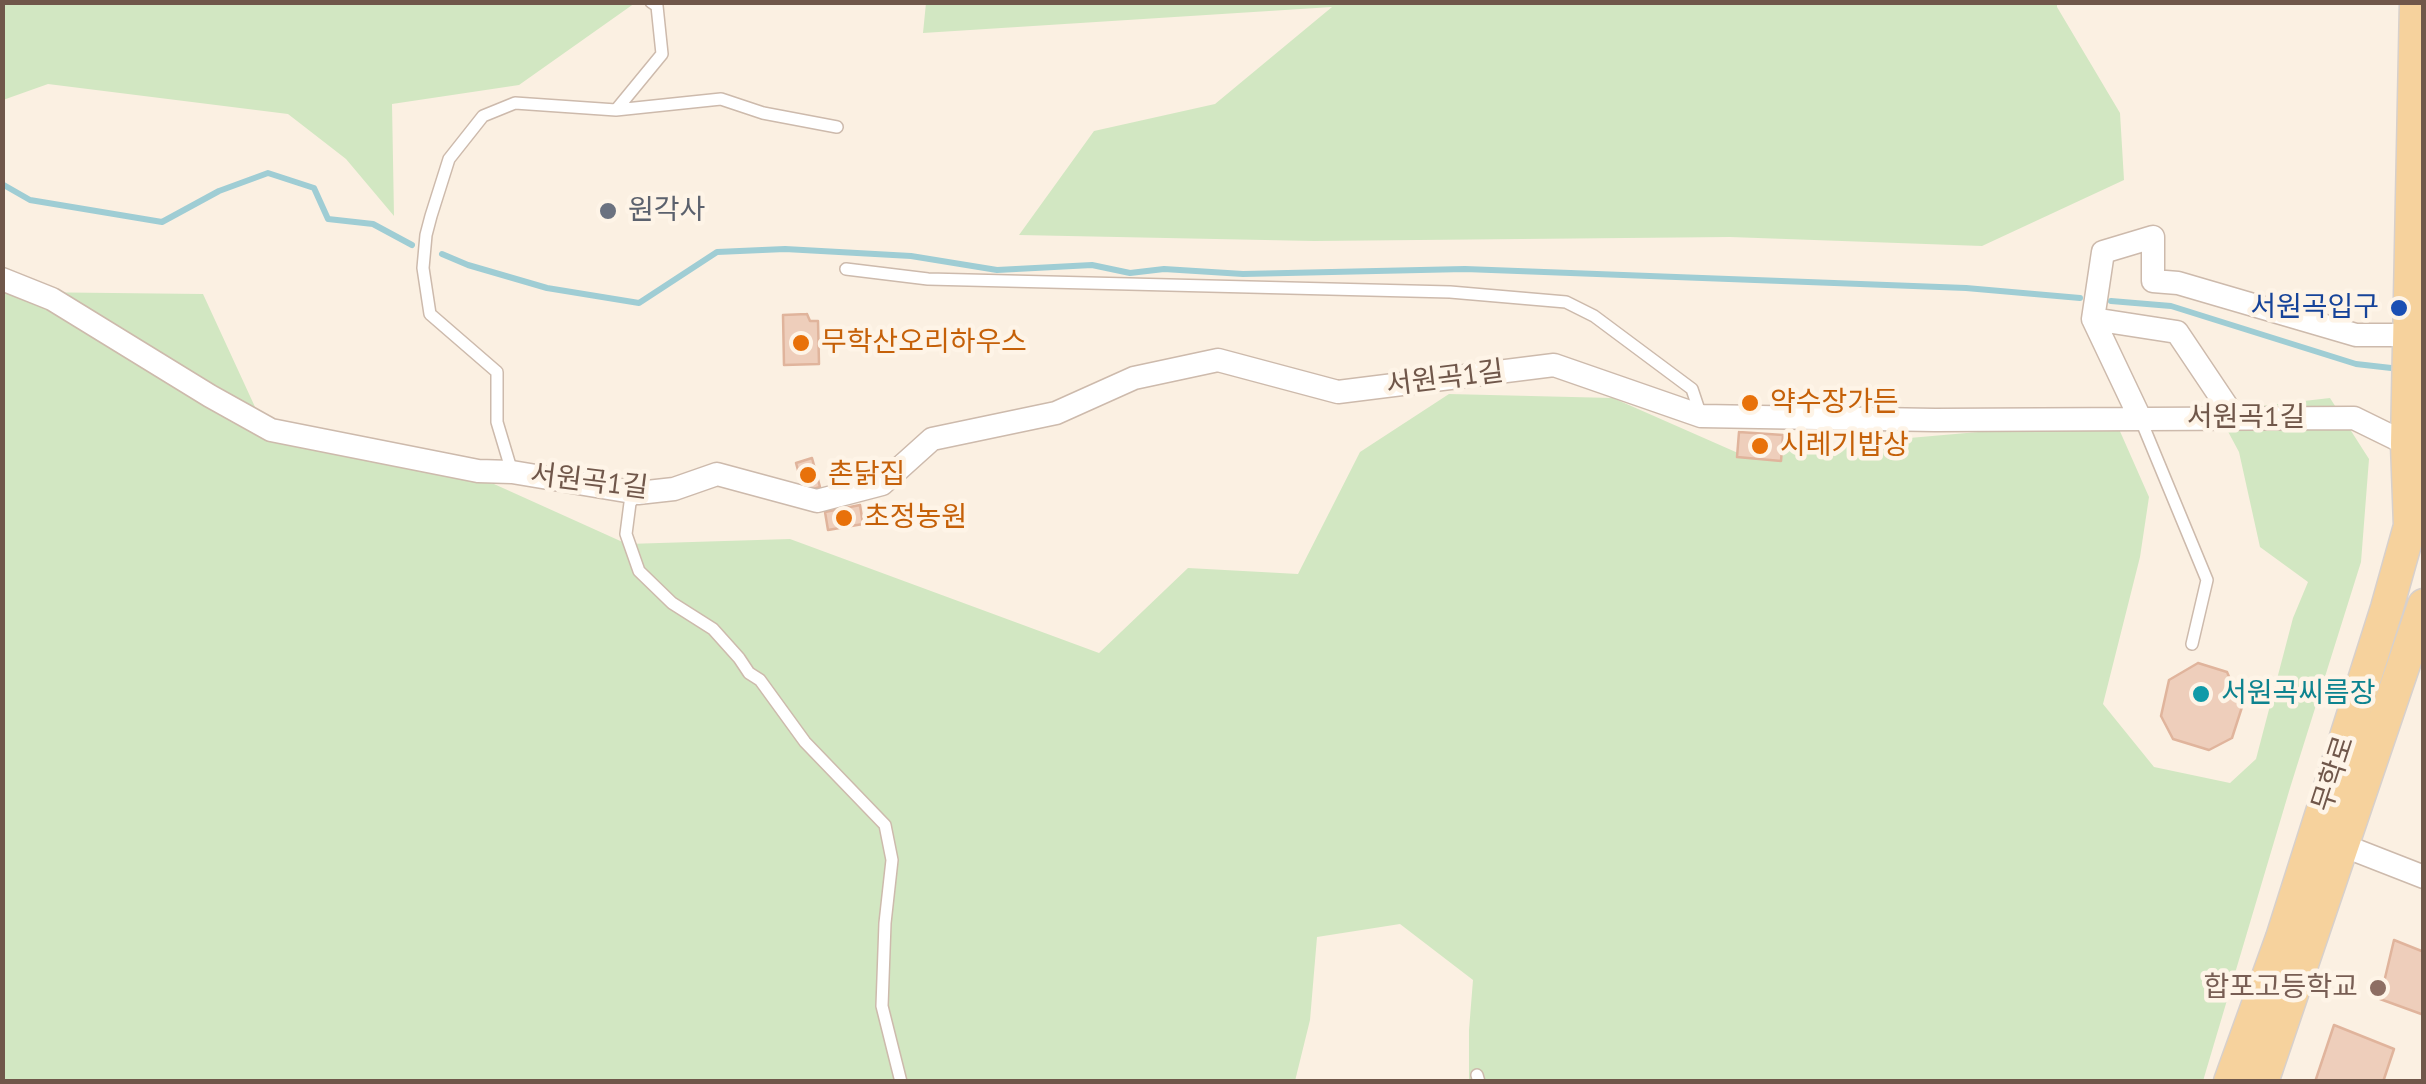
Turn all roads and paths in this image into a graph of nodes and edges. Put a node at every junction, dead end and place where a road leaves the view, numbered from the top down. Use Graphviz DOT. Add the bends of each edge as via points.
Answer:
graph roads {
  1 [pos="651,2"];
  2 [pos="2416,2"];
  3 [pos="616,110"];
  4 [pos="838,127"];
  5 [pos="846,270"];
  6 [pos="2,278"];
  7 [pos="2092,319"];
  8 [pos="2417,339"];
  9 [pos="1701,416"];
  10 [pos="2234,417"];
  11 [pos="2140,418"];
  12 [pos="2407,444"];
  13 [pos="512,472"];
  14 [pos="638,493"];
  15 [pos="2424,605"];
  16 [pos="2192,644"];
  17 [pos="2342,845"];
  18 [pos="2424,878"];
  19 [pos="901,1082"];
  20 [pos="2230,1082"];
  21 [pos="2262,1082"];
  1 -- 3 [label="lane" via="657,6 662,54"];
  2 -- 8 [label="main road"];
  3 -- 4 [label="lane, 서원곡1길" via="721,98"];
  3 -- 13 [label="lane, 서원곡1길" via="515,103 483,116 449,159 431,216 423,268 430,314 497,372 497,422"];
  5 -- 9 [label="lane" via="928,279 1450,292 1566,302 1692,389"];
  6 -- 13 [label="street, 서원곡1길" via="52,299 271,430"];
  7 -- 8 [label="street" via="2104,252 2152,237 2153,280 2356,335"];
  7 -- 10 [label="street" via="2177,332"];
  7 -- 11 [label="street"];
  8 -- 12 [label="main road, 무학로"];
  9 -- 11 [label="street, 서원곡1길"];
  9 -- 14 [label="street, 서원곡1길" via="1554,365 1338,392 1218,360 1134,378 1056,414 932,439 882,484 816,501 718,474 674,490"];
  10 -- 11 [label="street, 서원곡1길"];
  10 -- 12 [label="street, 서원곡1길" via="2354,418"];
  11 -- 16 [label="lane" via="2207,580"];
  12 -- 20 [label="main road, 무학로" via="2410,526 2282,938"];
  13 -- 14 [label="street, 서원곡1길"];
  14 -- 19 [label="lane" via="626,534 640,571 672,603 713,629 804,742 885,825 892,860 882,1006"];
  15 -- 17 [label="main road, 무학로"];
  17 -- 18 [label="street"];
  17 -- 21 [label="main road, 무학로"];
}
